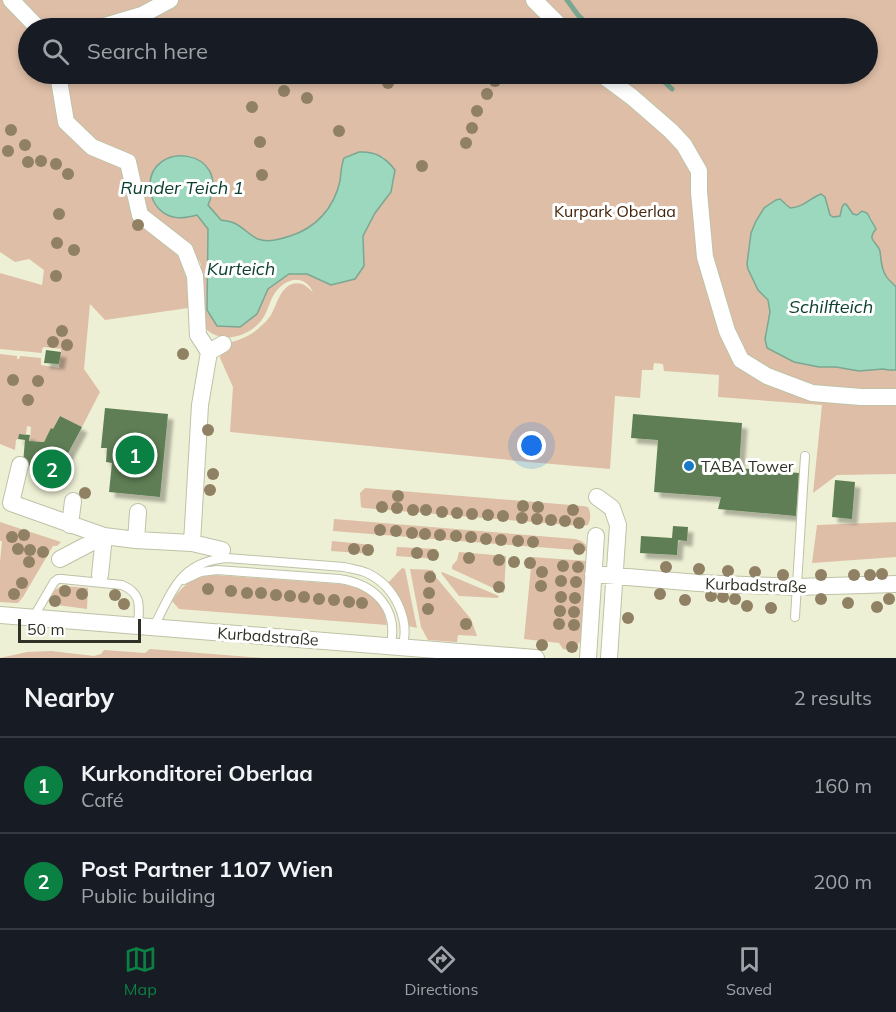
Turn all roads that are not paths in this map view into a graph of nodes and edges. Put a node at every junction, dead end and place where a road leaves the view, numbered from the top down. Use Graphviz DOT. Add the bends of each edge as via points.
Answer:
graph roads {
  1 [pos="12,0"];
  2 [pos="170,0"];
  3 [pos="534,0"];
  4 [pos="29,18"];
  5 [pos="132,18"];
  6 [pos="552,18"];
  7 [pos="60,84"];
  8 [pos="614,84"];
  9 [pos="896,397"];
  10 [pos="805,456"];
  11 [pos="20,465"];
  12 [pos="597,497"];
  13 [pos="73,501"];
  14 [pos="5,502"];
  15 [pos="138,512"];
  16 [pos="70,525"];
  17 [pos="104,536"];
  18 [pos="596,536"];
  19 [pos="136,540"];
  20 [pos="192,543"];
  21 [pos="222,550"];
  22 [pos="60,559"];
  23 [pos="593,574"];
  24 [pos="100,575"];
  25 [pos="615,576"];
  26 [pos="896,584"];
  27 [pos="797,587"];
  28 [pos="0,615"];
  29 [pos="795,617"];
  30 [pos="33,618"];
  31 [pos="147,630"];
  32 [pos="396,651"];
  33 [pos="536,658"];
  34 [pos="588,658"];
  35 [pos="609,658"];
  1 -- 4 [label="street"];
  2 -- 5 [label="street"];
  3 -- 6 [label="street"];
  7 -- 20 [label="street" via="66,122 92,147 128,162 140,215 185,250 195,276 198,335 216,348 200,405"];
  8 -- 9 [label="street" via="671,131 699,171 705,257 727,331 741,360 767,376 812,393"];
  10 -- 27 [label="lane"];
  11 -- 14 [label="street"];
  12 -- 25 [label="street" via="612,508 618,525"];
  13 -- 16 [label="street"];
  14 -- 16 [label="street"];
  15 -- 19 [label="street"];
  16 -- 17 [label="street"];
  17 -- 19 [label="street"];
  17 -- 22 [label="street"];
  17 -- 24 [label="street"];
  18 -- 23 [label="street"];
  19 -- 20 [label="street"];
  20 -- 21 [label="street"];
  23 -- 25 [label="street, Kurbadstraße"];
  23 -- 34 [label="street"];
  25 -- 27 [label="street, Kurbadstraße"];
  25 -- 35 [label="street"];
  26 -- 27 [label="street, Kurbadstraße"];
  27 -- 29 [label="lane"];
  28 -- 30 [label="street, Kurbadstraße"];
  30 -- 31 [label="street, Kurbadstraße"];
  30 -- 31 [label="lane" via="58,579 122,585 138,598"];
  31 -- 32 [label="street, Kurbadstraße"];
  31 -- 32 [label="lane" via="183,576 195,566 227,558 352,569 374,577 400,609 405,638"];
  32 -- 33 [label="street, Kurbadstraße"];
}
